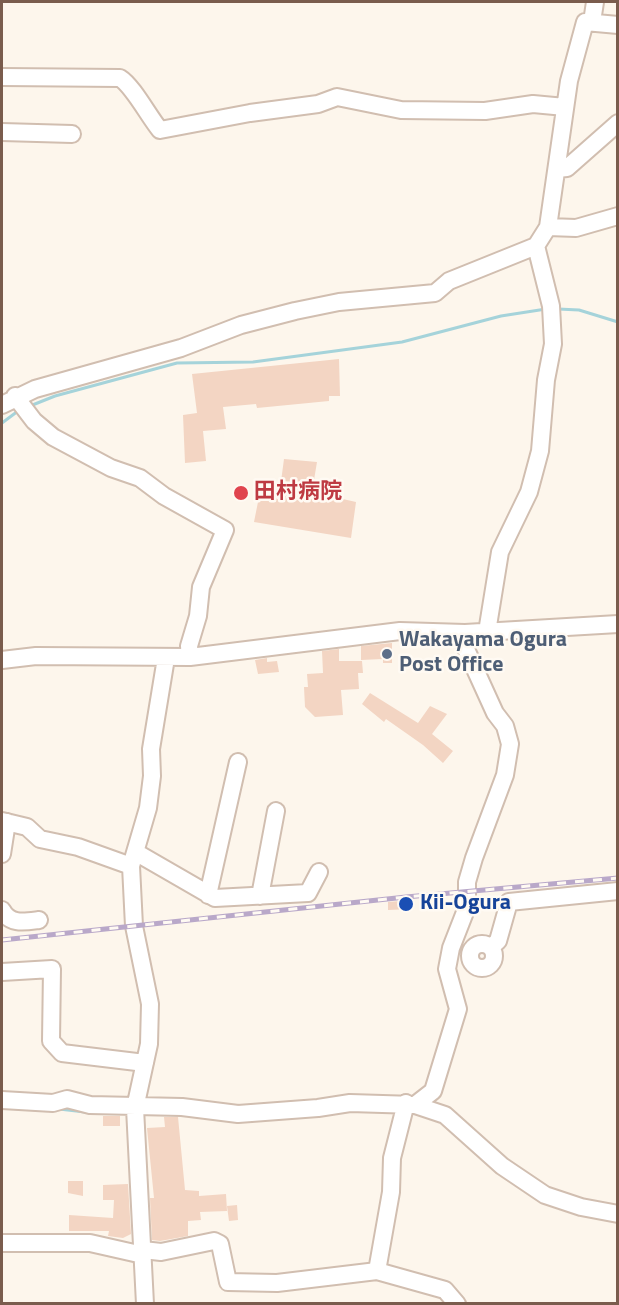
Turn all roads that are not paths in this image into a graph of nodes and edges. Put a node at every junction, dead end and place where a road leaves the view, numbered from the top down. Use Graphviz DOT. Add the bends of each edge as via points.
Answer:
graph roads {
  1 [pos="595,2"];
  2 [pos="592,22"];
  3 [pos="618,25"];
  4 [pos="2,78"];
  5 [pos="565,107"];
  6 [pos="618,123"];
  7 [pos="2,132"];
  8 [pos="72,134"];
  9 [pos="557,169"];
  10 [pos="618,216"];
  11 [pos="548,227"];
  12 [pos="536,246"];
  13 [pos="11,401"];
  14 [pos="618,624"];
  15 [pos="487,632"];
  16 [pos="465,633"];
  17 [pos="190,657"];
  18 [pos="166,658"];
  19 [pos="2,660"];
  20 [pos="238,762"];
  21 [pos="276,811"];
  22 [pos="4,821"];
  23 [pos="2,854"];
  24 [pos="134,860"];
  25 [pos="319,872"];
  26 [pos="618,891"];
  27 [pos="208,895"];
  28 [pos="260,896"];
  29 [pos="2,910"];
  30 [pos="39,920"];
  31 [pos="447,969"];
  32 [pos="2,972"];
  33 [pos="145,1063"];
  34 [pos="2,1100"];
  35 [pos="411,1104"];
  36 [pos="135,1108"];
  37 [pos="618,1214"];
  38 [pos="2,1243"];
  39 [pos="143,1252"];
  40 [pos="377,1270"];
  41 [pos="145,1304"];
  42 [pos="457,1304"];
  1 -- 2 [label="street"];
  2 -- 3 [label="street"];
  2 -- 5 [label="street" via="585,22"];
  4 -- 5 [label="street" via="120,78 128,83 160,130 318,104 337,97 401,110 485,111 533,104"];
  5 -- 9 [label="street"];
  6 -- 9 [label="street" via="567,168"];
  7 -- 8 [label="street"];
  9 -- 11 [label="street"];
  10 -- 11 [label="street" via="576,228"];
  11 -- 12 [label="street"];
  12 -- 13 [label="street" via="449,281 435,293 339,302 240,325 181,348"];
  12 -- 15 [label="street" via="552,312 553,344 540,451 529,492 501,552"];
  13 -- 17 [label="street" via="53,437 111,468 140,478 225,530 201,586"];
  14 -- 15 [label="street"];
  15 -- 16 [label="street"];
  16 -- 17 [label="street" via="400,631"];
  16 -- 31 [label="street" via="465,647 495,713 505,726 510,744 505,775 467,882 467,907"];
  17 -- 18 [label="street"];
  18 -- 19 [label="street" via="36,656"];
  18 -- 24 [label="street" via="151,748 148,808"];
  20 -- 27 [label="street"];
  21 -- 28 [label="street"];
  22 -- 23 [label="street"];
  22 -- 24 [label="street" via="27,827 40,839"];
  24 -- 27 [label="street"];
  24 -- 33 [label="street" via="134,926 150,1004"];
  25 -- 28 [label="street" via="308,893"];
  26 -- 31 [label="street" via="509,902 498,941 491,947 495,958 488,967 480,968 472,962 468,968"];
  27 -- 28 [label="street"];
  29 -- 30 [label="street" via="15,921"];
  31 -- 35 [label="street" via="458,1009 433,1091"];
  32 -- 33 [label="street" via="52,969 51,1041 62,1053"];
  33 -- 36 [label="street"];
  34 -- 36 [label="street" via="53,1103 67,1099"];
  35 -- 36 [label="street" via="350,1103 238,1114 182,1107"];
  35 -- 37 [label="street" via="445,1115 495,1160 546,1195"];
  35 -- 40 [label="street" via="392,1158 391,1192"];
  36 -- 39 [label="street"];
  38 -- 39 [label="street" via="90,1244"];
  39 -- 40 [label="street" via="214,1241 220,1244 224,1255 228,1282 240,1284"];
  39 -- 41 [label="street"];
  40 -- 42 [label="street" via="445,1290"];
}
